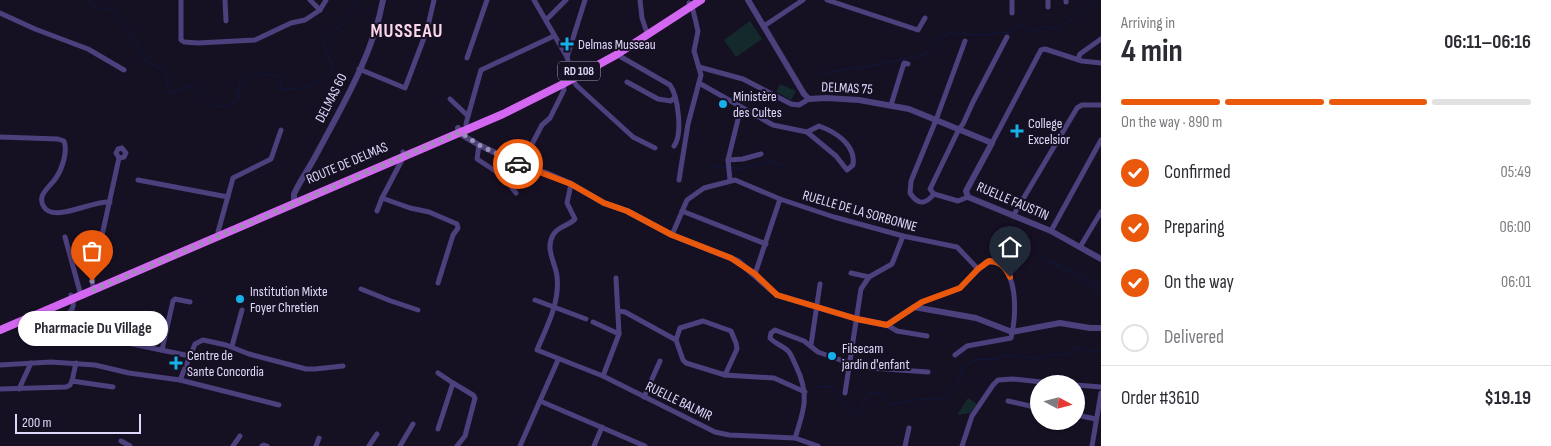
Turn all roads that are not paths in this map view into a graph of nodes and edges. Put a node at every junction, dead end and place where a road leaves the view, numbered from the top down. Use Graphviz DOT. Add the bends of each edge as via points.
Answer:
graph roads {
  1 [pos="181,0"];
  2 [pos="225,0"];
  3 [pos="310,0"];
  4 [pos="326,0"];
  5 [pos="383,0"];
  6 [pos="434,0"];
  7 [pos="487,0"];
  8 [pos="534,0"];
  9 [pos="566,0"];
  10 [pos="585,0"];
  11 [pos="640,0"];
  12 [pos="701,0"];
  13 [pos="748,0"];
  14 [pos="802,0"];
  15 [pos="826,0"];
  16 [pos="1012,0"];
  17 [pos="1048,0"];
  18 [pos="691,3"];
  19 [pos="1048,7"];
  20 [pos="320,10"];
  21 [pos="0,12"];
  22 [pos="1012,13"];
  23 [pos="925,18"];
  24 [pos="546,20"];
  25 [pos="226,21"];
  26 [pos="764,26"];
  27 [pos="646,30"];
  28 [pos="554,36"];
  29 [pos="1007,37"];
  30 [pos="1101,40"];
  31 [pos="965,41"];
  32 [pos="615,53"];
  33 [pos="567,57"];
  34 [pos="467,58"];
  35 [pos="1078,59"];
  36 [pos="1101,63"];
  37 [pos="908,64"];
  38 [pos="698,67"];
  39 [pos="360,69"];
  40 [pos="124,70"];
  41 [pos="572,77"];
  42 [pos="626,82"];
  43 [pos="699,83"];
  44 [pos="563,84"];
  45 [pos="450,99"];
  46 [pos="809,99"];
  47 [pos="676,100"];
  48 [pos="891,105"];
  49 [pos="1101,105"];
  50 [pos="742,107"];
  51 [pos="467,120"];
  52 [pos="936,120"];
  53 [pos="959,129"];
  54 [pos="282,130"];
  55 [pos="459,130"];
  56 [pos="807,132"];
  57 [pos="0,137"];
  58 [pos="1101,140"];
  59 [pos="992,143"];
  60 [pos="479,145"];
  61 [pos="674,146"];
  62 [pos="655,148"];
  63 [pos="404,154"];
  64 [pos="761,154"];
  65 [pos="120,158"];
  66 [pos="728,160"];
  67 [pos="520,165"];
  68 [pos="138,180"];
  69 [pos="679,180"];
  70 [pos="730,180"];
  71 [pos="571,184"];
  72 [pos="516,193"];
  73 [pos="934,194"];
  74 [pos="228,197"];
  75 [pos="382,198"];
  76 [pos="968,198"];
  77 [pos="780,199"];
  78 [pos="294,201"];
  79 [pos="110,202"];
  80 [pos="377,210"];
  81 [pos="682,211"];
  82 [pos="1101,212"];
  83 [pos="1012,216"];
  84 [pos="1051,230"];
  85 [pos="218,232"];
  86 [pos="672,235"];
  87 [pos="903,236"];
  88 [pos="65,237"];
  89 [pos="766,244"];
  90 [pos="1080,247"];
  91 [pos="1101,259"];
  92 [pos="978,269"];
  93 [pos="851,273"];
  94 [pos="755,274"];
  95 [pos="869,277"];
  96 [pos="616,278"];
  97 [pos="438,283"];
  98 [pos="820,284"];
  99 [pos="93,288"];
  100 [pos="361,289"];
  101 [pos="80,292"];
  102 [pos="72,297"];
  103 [pos="535,300"];
  104 [pos="190,302"];
  105 [pos="817,306"];
  106 [pos="554,307"];
  107 [pos="914,307"];
  108 [pos="242,310"];
  109 [pos="418,310"];
  110 [pos="618,311"];
  111 [pos="586,319"];
  112 [pos="857,319"];
  113 [pos="593,322"];
  114 [pos="0,325"];
  115 [pos="887,325"];
  116 [pos="1101,328"];
  117 [pos="0,330"];
  118 [pos="1012,332"];
  119 [pos="619,334"];
  120 [pos="927,336"];
  121 [pos="676,340"];
  122 [pos="811,345"];
  123 [pos="232,346"];
  124 [pos="162,350"];
  125 [pos="955,355"];
  126 [pos="190,356"];
  127 [pos="558,360"];
  128 [pos="660,361"];
  129 [pos="31,362"];
  130 [pos="76,363"];
  131 [pos="849,363"];
  132 [pos="0,365"];
  133 [pos="343,366"];
  134 [pos="928,372"];
  135 [pos="438,373"];
  136 [pos="725,375"];
  137 [pos="603,376"];
  138 [pos="180,380"];
  139 [pos="72,381"];
  140 [pos="1030,381"];
  141 [pos="453,383"];
  142 [pos="1085,386"];
  143 [pos="112,387"];
  144 [pos="1101,387"];
  145 [pos="0,389"];
  146 [pos="19,389"];
  147 [pos="805,392"];
  148 [pos="1101,393"];
  149 [pos="845,394"];
  150 [pos="644,397"];
  151 [pos="540,401"];
  152 [pos="1008,401"];
  153 [pos="279,405"];
  154 [pos="1030,406"];
  155 [pos="1085,417"];
  156 [pos="1096,419"];
  157 [pos="413,424"];
  158 [pos="602,427"];
  159 [pos="909,428"];
  160 [pos="438,429"];
  161 [pos="377,434"];
  162 [pos="240,436"];
  163 [pos="320,438"];
  164 [pos="795,438"];
  165 [pos="122,441"];
  166 [pos="130,446"];
  167 [pos="233,446"];
  168 [pos="262,446"];
  169 [pos="267,446"];
  170 [pos="316,446"];
  171 [pos="370,446"];
  172 [pos="400,446"];
  173 [pos="457,446"];
  174 [pos="520,446"];
  175 [pos="594,446"];
  176 [pos="645,446"];
  177 [pos="818,446"];
  178 [pos="905,446"];
  179 [pos="962,446"];
  180 [pos="1092,446"];
  1 -- 20 [label="street" via="181,40 184,42 255,40 291,23 303,21"];
  2 -- 25 [label="street"];
  3 -- 20 [label="street"];
  4 -- 20 [label="street"];
  5 -- 39 [label="street, DELMAS 60"];
  6 -- 39 [label="street" via="406,88"];
  7 -- 34 [label="street"];
  8 -- 24 [label="street"];
  9 -- 24 [label="street"];
  10 -- 33 [label="street"];
  11 -- 27 [label="street"];
  12 -- 18 [label="main road, ROUTE DE DELMAS / RD 108"];
  13 -- 26 [label="street, DELMAS 75"];
  14 -- 26 [label="street"];
  15 -- 23 [label="street" via="918,30"];
  16 -- 22 [label="street"];
  17 -- 19 [label="street"];
  18 -- 27 [label="main road, ROUTE DE DELMAS / RD 108"];
  18 -- 32 [label="main road, ROUTE DE DELMAS / RD 108"];
  18 -- 38 [label="street" via="698,32 694,51"];
  21 -- 40 [label="street" via="88,49"];
  24 -- 28 [label="street"];
  26 -- 46 [label="street, DELMAS 75"];
  27 -- 32 [label="main road, ROUTE DE DELMAS / RD 108"];
  28 -- 33 [label="street"];
  28 -- 51 [label="street" via="481,70"];
  29 -- 53 [label="street"];
  30 -- 35 [label="street" via="1080,54"];
  31 -- 52 [label="street"];
  32 -- 41 [label="main road, ROUTE DE DELMAS / RD 108"];
  32 -- 47 [label="street" via="670,85"];
  33 -- 41 [label="street"];
  35 -- 36 [label="street"];
  35 -- 59 [label="street" via="1045,48 1042,50"];
  37 -- 48 [label="street" via="904,63"];
  38 -- 43 [label="street"];
  38 -- 46 [label="street" via="743,79 790,104 799,105"];
  39 -- 78 [label="street, DELMAS 60" via="298,185"];
  41 -- 44 [label="main road, ROUTE DE DELMAS / RD 108"];
  41 -- 51 [label="main road, ROUTE DE DELMAS / RD 108"];
  41 -- 62 [label="street" via="576,86 633,137"];
  42 -- 47 [label="street" via="658,100"];
  43 -- 50 [label="street"];
  43 -- 69 [label="street"];
  44 -- 55 [label="main road, ROUTE DE DELMAS / RD 108" via="503,114"];
  44 -- 67 [label="street" via="564,90 550,118 542,125"];
  45 -- 51 [label="street"];
  46 -- 48 [label="street, DELMAS 75"];
  47 -- 61 [label="street" via="677,139"];
  48 -- 52 [label="street, DELMAS 75"];
  49 -- 83 [label="street" via="1077,108"];
  50 -- 56 [label="street" via="773,125"];
  50 -- 66 [label="street"];
  51 -- 55 [label="main road, ROUTE DE DELMAS / RD 108"];
  52 -- 53 [label="street, DELMAS 75"];
  52 -- 73 [label="street" via="911,181 910,194 922,203"];
  53 -- 59 [label="street, DELMAS 75"];
  53 -- 73 [label="street" via="930,189"];
  54 -- 74 [label="street" via="271,159 233,178"];
  55 -- 60 [label="street"];
  55 -- 63 [label="main road, ROUTE DE DELMAS / RD 108"];
  56 -- 56 [label="street" via="836,156 847,170 853,165 849,147 833,131 819,126"];
  57 -- 79 [label="street" via="62,140 65,153 60,170 43,194 42,202 48,211 59,213 102,201"];
  58 -- 84 [label="street"];
  59 -- 76 [label="street, RUELLE FAUSTIN" via="966,191"];
  60 -- 67 [label="street"];
  60 -- 72 [label="street" via="477,159 503,176"];
  63 -- 75 [label="street"];
  63 -- 78 [label="main road, ROUTE DE DELMAS / RD 108"];
  64 -- 66 [label="street"];
  65 -- 79 [label="street"];
  66 -- 70 [label="street"];
  67 -- 71 [label="street"];
  68 -- 74 [label="street"];
  70 -- 77 [label="street, RUELLE DE LA SORBONNE"];
  70 -- 81 [label="street" via="698,192 687,200"];
  71 -- 86 [label="street"];
  71 -- 106 [label="street" via="568,206 575,219 556,231 550,243 557,277"];
  73 -- 76 [label="street" via="958,201"];
  74 -- 85 [label="street"];
  75 -- 80 [label="street"];
  75 -- 97 [label="street" via="457,224"];
  76 -- 83 [label="street, RUELLE FAUSTIN"];
  77 -- 87 [label="street, RUELLE DE LA SORBONNE"];
  77 -- 89 [label="street"];
  78 -- 85 [label="main road, ROUTE DE DELMAS / RD 108"];
  78 -- 99 [label="main road, ROUTE DE DELMAS / RD 108"];
  79 -- 99 [label="street"];
  81 -- 86 [label="street"];
  81 -- 89 [label="street"];
  82 -- 90 [label="street"];
  83 -- 84 [label="street, RUELLE FAUSTIN"];
  84 -- 90 [label="street, RUELLE FAUSTIN"];
  85 -- 99 [label="main road, ROUTE DE DELMAS / RD 108"];
  86 -- 94 [label="street" via="731,258"];
  87 -- 92 [label="street, RUELLE DE LA SORBONNE" via="957,248"];
  87 -- 95 [label="street" via="892,264"];
  88 -- 101 [label="street"];
  89 -- 94 [label="street"];
  90 -- 91 [label="street, RUELLE FAUSTIN"];
  92 -- 107 [label="street" via="960,288"];
  92 -- 118 [label="street" via="993,261 1008,271 1013,300"];
  93 -- 95 [label="street"];
  94 -- 105 [label="street" via="777,295"];
  95 -- 112 [label="street" via="861,289"];
  96 -- 110 [label="street"];
  98 -- 105 [label="street"];
  99 -- 101 [label="main road, ROUTE DE DELMAS / RD 108"];
  99 -- 102 [label="main road, ROUTE DE DELMAS / RD 108"];
  100 -- 109 [label="street"];
  101 -- 102 [label="main road, ROUTE DE DELMAS / RD 108"];
  102 -- 114 [label="main road, ROUTE DE DELMAS / RD 108"];
  102 -- 117 [label="main road, ROUTE DE DELMAS / RD 108"];
  102 -- 124 [label="street" via="72,309 58,323 58,330"];
  103 -- 106 [label="street"];
  104 -- 124 [label="street" via="174,299"];
  105 -- 112 [label="street"];
  105 -- 122 [label="street"];
  106 -- 111 [label="street"];
  106 -- 127 [label="street, RUELLE BALMIR" via="537,350"];
  107 -- 115 [label="street"];
  107 -- 118 [label="street" via="976,318"];
  108 -- 123 [label="street"];
  110 -- 119 [label="street"];
  110 -- 121 [label="street"];
  112 -- 115 [label="street"];
  112 -- 131 [label="street"];
  113 -- 119 [label="street"];
  115 -- 120 [label="street" via="897,331"];
  116 -- 118 [label="street" via="1060,323"];
  118 -- 125 [label="street" via="1009,339 968,346"];
  119 -- 137 [label="street"];
  121 -- 136 [label="street" via="686,363"];
  121 -- 136 [label="street" via="680,328 703,321 731,331 737,349"];
  122 -- 131 [label="street" via="818,352"];
  122 -- 147 [label="street" via="776,330 770,333 775,344 788,351"];
  123 -- 126 [label="street" via="200,341"];
  123 -- 133 [label="street" via="249,354 306,369"];
  124 -- 126 [label="street"];
  126 -- 138 [label="street"];
  127 -- 137 [label="street, RUELLE BALMIR"];
  127 -- 151 [label="street"];
  128 -- 150 [label="street"];
  129 -- 130 [label="street"];
  129 -- 132 [label="street"];
  129 -- 146 [label="street"];
  130 -- 138 [label="street"];
  130 -- 139 [label="street"];
  131 -- 134 [label="street"];
  131 -- 149 [label="street"];
  135 -- 141 [label="street"];
  136 -- 147 [label="street" via="774,378"];
  137 -- 150 [label="street, RUELLE BALMIR"];
  138 -- 153 [label="street"];
  139 -- 143 [label="street"];
  139 -- 146 [label="street" via="66,387"];
  140 -- 179 [label="street" via="998,380 972,416"];
  141 -- 160 [label="street"];
  141 -- 173 [label="street" via="475,398 465,436"];
  142 -- 144 [label="street"];
  145 -- 146 [label="street"];
  147 -- 164 [label="street" via="805,407"];
  148 -- 156 [label="street"];
  150 -- 164 [label="street, RUELLE BALMIR" via="715,432"];
  151 -- 158 [label="street"];
  151 -- 174 [label="street"];
  152 -- 154 [label="street"];
  155 -- 156 [label="street"];
  156 -- 180 [label="street"];
  157 -- 172 [label="street"];
  158 -- 175 [label="street"];
  158 -- 176 [label="street"];
  159 -- 178 [label="street"];
  161 -- 171 [label="street"];
  162 -- 167 [label="street"];
  163 -- 170 [label="street"];
  164 -- 177 [label="street, RUELLE BALMIR"];
  165 -- 166 [label="street"];
  168 -- 169 [label="street"];
}
